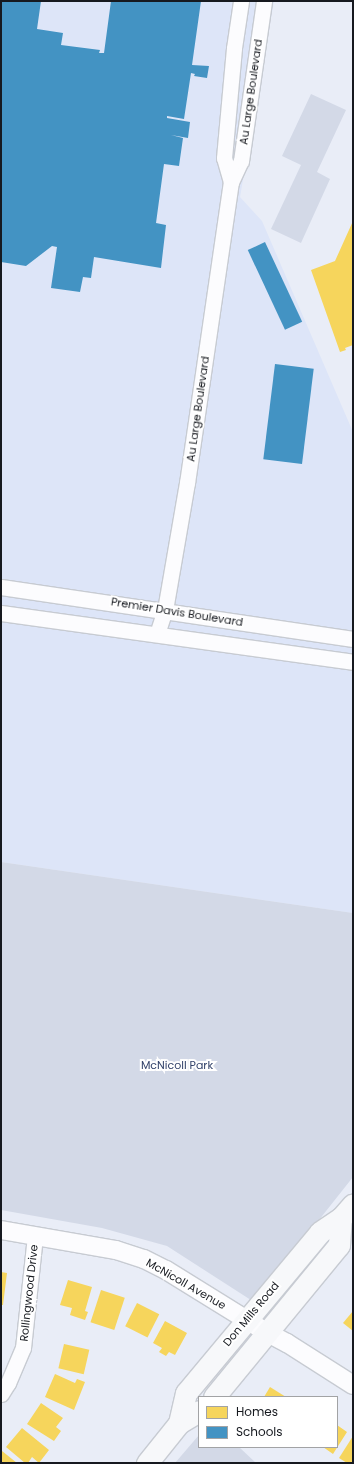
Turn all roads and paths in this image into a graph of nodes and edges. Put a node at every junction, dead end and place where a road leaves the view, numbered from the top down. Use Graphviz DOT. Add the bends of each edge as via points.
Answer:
graph roads {
  1 [pos="242,1"];
  2 [pos="264,1"];
  3 [pos="231,182"];
  4 [pos="1,587"];
  5 [pos="165,610"];
  6 [pos="1,613"];
  7 [pos="156,634"];
  8 [pos="353,639"];
  9 [pos="353,662"];
  10 [pos="347,1211"];
  11 [pos="1,1230"];
  12 [pos="35,1235"];
  13 [pos="247,1319"];
  14 [pos="266,1332"];
  15 [pos="353,1385"];
  16 [pos="1,1394"];
  17 [pos="215,1396"];
  18 [pos="198,1412"];
  19 [pos="179,1423"];
  20 [pos="147,1463"];
  1 -- 3 [label="street, Au Large Boulevard" via="234,48 224,158"];
  2 -- 3 [label="street, Au Large Boulevard" via="241,161"];
  3 -- 5 [label="street, Au Large Boulevard" via="189,471"];
  4 -- 5 [label="street, Premier Davis Boulevard"];
  5 -- 7 [label="street, Au Large Boulevard"];
  5 -- 8 [label="street, Premier Davis Boulevard"];
  6 -- 7 [label="street"];
  7 -- 9 [label="street"];
  10 -- 13 [label="main road, Don Mills Road" via="320,1232"];
  10 -- 14 [label="main road, Don Mills Road" via="339,1245"];
  11 -- 12 [label="street, McNicoll Avenue"];
  12 -- 13 [label="street, McNicoll Avenue" via="116,1250 144,1259"];
  12 -- 16 [label="street, Rollingwood Drive" via="23,1348"];
  13 -- 14 [label="street, McNicoll Avenue"];
  13 -- 19 [label="main road, Don Mills Road" via="186,1393"];
  14 -- 15 [label="street, McNicoll Avenue"];
  14 -- 17 [label="main road, Don Mills Road"];
  18 -- 19 [label="main road, Don Mills Road"];
  19 -- 20 [label="main road, Don Mills Road"];
}
